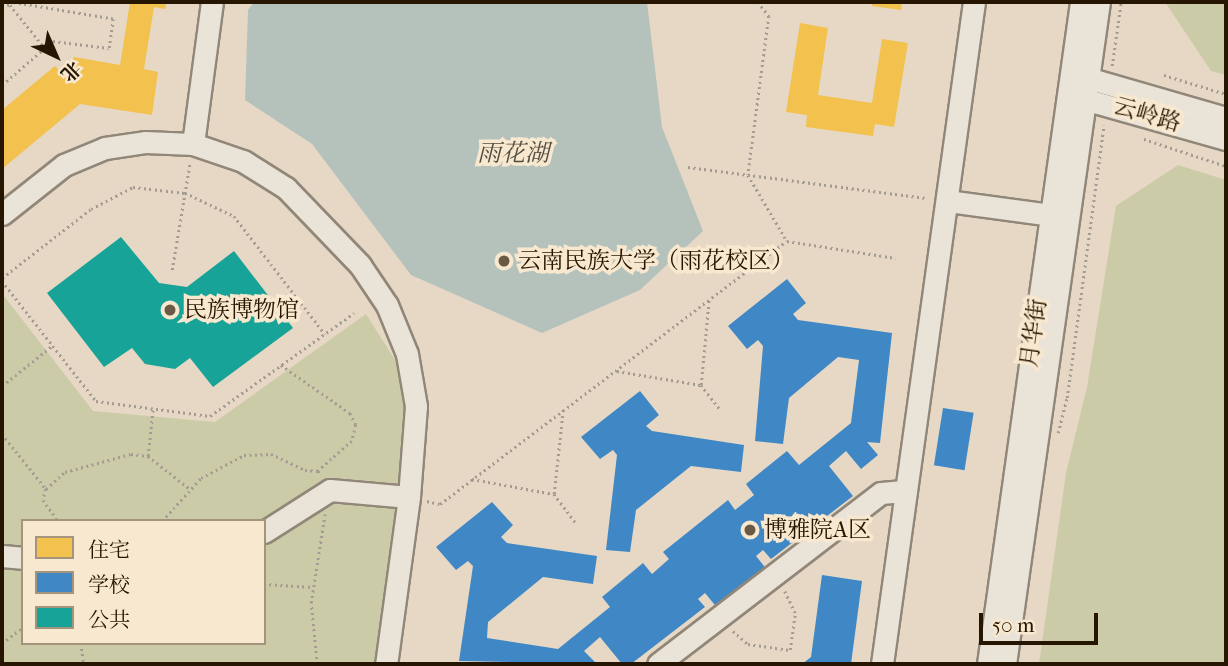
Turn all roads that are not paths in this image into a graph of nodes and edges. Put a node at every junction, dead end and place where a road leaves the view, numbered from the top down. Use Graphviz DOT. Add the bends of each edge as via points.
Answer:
graph roads {
  1 [pos="212,2"];
  2 [pos="974,2"];
  3 [pos="1081,2"];
  4 [pos="1099,2"];
  5 [pos="1078,86"];
  6 [pos="1108,93"];
  7 [pos="1226,118"];
  8 [pos="1226,139"];
  9 [pos="193,144"];
  10 [pos="948,201"];
  11 [pos="2,214"];
  12 [pos="1051,215"];
  13 [pos="906,491"];
  14 [pos="409,497"];
  15 [pos="266,531"];
  16 [pos="2,556"];
  17 [pos="21,558"];
  18 [pos="386,664"];
  19 [pos="658,664"];
  20 [pos="882,664"];
  21 [pos="988,664"];
  22 [pos="1005,664"];
  1 -- 9 [label="street"];
  2 -- 10 [label="street"];
  3 -- 5 [label="street, 月华街"];
  4 -- 5 [label="street, 月华街"];
  5 -- 6 [label="street, 云岭路"];
  5 -- 12 [label="street, 月华街"];
  5 -- 22 [label="street, 月华街"];
  6 -- 7 [label="street, 云岭路"];
  6 -- 8 [label="street, 云岭路"];
  9 -- 11 [label="street" via="145,142 105,148 64,165"];
  9 -- 14 [label="street" via="243,161 286,188 359,265 387,305 407,354 416,406"];
  10 -- 12 [label="street"];
  10 -- 13 [label="street"];
  12 -- 21 [label="street, 月华街"];
  13 -- 19 [label="street" via="881,493"];
  13 -- 20 [label="street"];
  14 -- 15 [label="street" via="330,490"];
  14 -- 18 [label="street"];
  16 -- 17 [label="street"];
}
